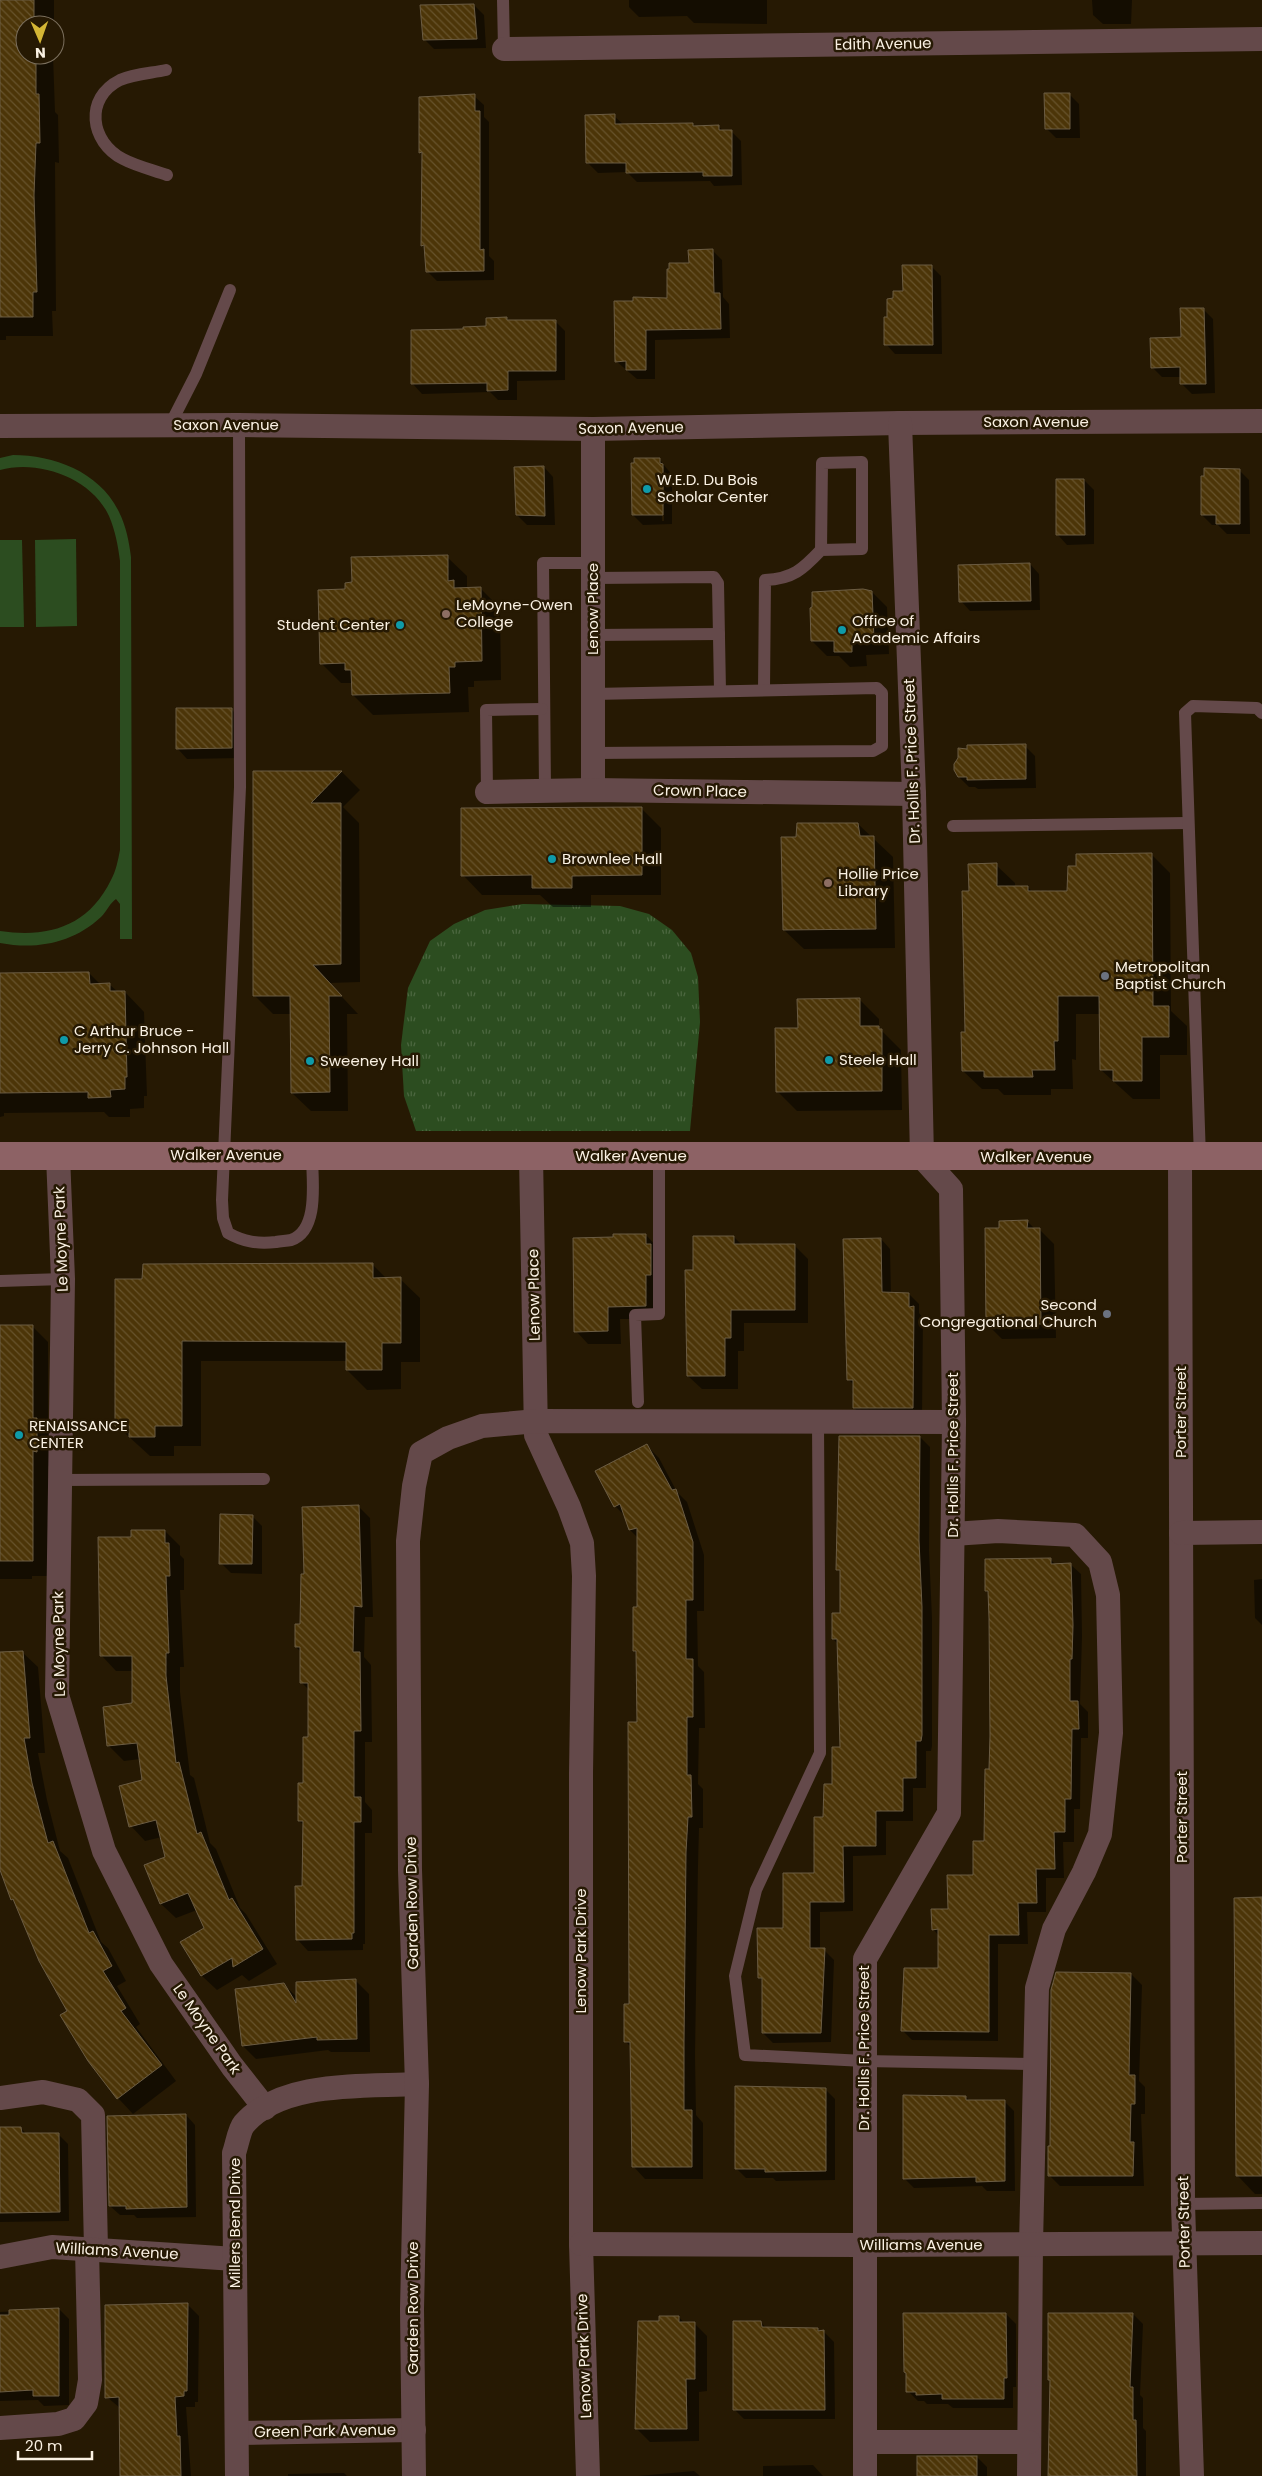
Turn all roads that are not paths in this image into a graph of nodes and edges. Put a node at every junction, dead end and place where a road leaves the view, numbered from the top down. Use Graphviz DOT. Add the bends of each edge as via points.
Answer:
graph roads {
  1 [pos="503,0"];
  2 [pos="1262,39"];
  3 [pos="504,49"];
  4 [pos="166,70"];
  5 [pos="167,175"];
  6 [pos="230,290"];
  7 [pos="1262,421"];
  8 [pos="900,423"];
  9 [pos="170,425"];
  10 [pos="239,425"];
  11 [pos="0,426"];
  12 [pos="593,429"];
  13 [pos="821,550"];
  14 [pos="593,570"];
  15 [pos="719,634"];
  16 [pos="593,635"];
  17 [pos="764,690"];
  18 [pos="720,691"];
  19 [pos="593,694"];
  20 [pos="542,709"];
  21 [pos="1262,713"];
  22 [pos="593,753"];
  23 [pos="545,790"];
  24 [pos="593,790"];
  25 [pos="487,792"];
  26 [pos="914,794"];
  27 [pos="1188,823"];
  28 [pos="953,826"];
  29 [pos="223,1155"];
  30 [pos="0,1156"];
  31 [pos="58,1156"];
  32 [pos="312,1156"];
  33 [pos="531,1156"];
  34 [pos="659,1156"];
  35 [pos="1262,1156"];
  36 [pos="922,1157"];
  37 [pos="1190,1158"];
  38 [pos="63,1279"];
  39 [pos="0,1281"];
  40 [pos="638,1402"];
  41 [pos="818,1422"];
  42 [pos="954,1422"];
  43 [pos="536,1428"];
  44 [pos="264,1479"];
  45 [pos="60,1480"];
  46 [pos="1262,1532"];
  47 [pos="1181,1533"];
  48 [pos="953,1534"];
  49 [pos="864,2061"];
  50 [pos="1035,2064"];
  51 [pos="417,2084"];
  52 [pos="0,2098"];
  53 [pos="265,2108"];
  54 [pos="1262,2203"];
  55 [pos="1183,2204"];
  56 [pos="1184,2243"];
  57 [pos="1262,2243"];
  58 [pos="581,2244"];
  59 [pos="1031,2244"];
  60 [pos="863,2246"];
  61 [pos="92,2249"];
  62 [pos="0,2257"];
  63 [pos="235,2259"];
  64 [pos="0,2428"];
  65 [pos="414,2430"];
  66 [pos="237,2433"];
  67 [pos="865,2442"];
  68 [pos="1029,2442"];
  69 [pos="237,2476"];
  70 [pos="414,2476"];
  71 [pos="588,2476"];
  72 [pos="865,2476"];
  73 [pos="1029,2476"];
  74 [pos="1192,2476"];
  1 -- 3 [label="lane"];
  2 -- 3 [label="street, Edith Avenue"];
  4 -- 5 [label="lane" via="120,80 100,97 94,115 101,140 122,159"];
  6 -- 9 [label="lane" via="196,374"];
  7 -- 8 [label="street, Saxon Avenue"];
  8 -- 12 [label="street, Saxon Avenue"];
  8 -- 26 [label="street, Dr. Hollis F. Price Street"];
  9 -- 10 [label="street, Saxon Avenue"];
  9 -- 11 [label="street, Saxon Avenue"];
  10 -- 12 [label="street, Saxon Avenue"];
  10 -- 29 [label="lane" via="240,787"];
  12 -- 14 [label="street, Lenow Place"];
  13 -- 13 [label="lane" via="822,462 862,462 862,549"];
  13 -- 17 [label="lane" via="802,569 783,580 765,580"];
  14 -- 15 [label="lane" via="714,577 718,582"];
  14 -- 16 [label="street, Lenow Place"];
  14 -- 20 [label="lane" via="543,563"];
  15 -- 16 [label="lane"];
  15 -- 18 [label="lane"];
  16 -- 19 [label="street, Lenow Place"];
  17 -- 18 [label="lane"];
  17 -- 22 [label="lane" via="878,688 882,693 882,746 873,751"];
  18 -- 19 [label="lane"];
  19 -- 22 [label="street, Lenow Place"];
  20 -- 23 [label="lane"];
  20 -- 25 [label="lane" via="486,710"];
  21 -- 27 [label="lane" via="1257,708 1193,706 1185,713"];
  22 -- 24 [label="street, Lenow Place"];
  23 -- 24 [label="street, Crown Place"];
  23 -- 25 [label="street, Crown Place"];
  24 -- 26 [label="street, Crown Place"];
  26 -- 36 [label="street, Dr. Hollis F. Price Street"];
  27 -- 28 [label="lane"];
  27 -- 37 [label="lane"];
  29 -- 31 [label="street, Walker Avenue"];
  29 -- 32 [label="street, Walker Avenue"];
  29 -- 32 [label="lane" via="223,1218 228,1233 241,1240 262,1244 292,1240 305,1229 311,1213"];
  30 -- 31 [label="street, Walker Avenue"];
  31 -- 38 [label="street, Le Moyne Park"];
  32 -- 33 [label="street, Walker Avenue"];
  33 -- 34 [label="street, Walker Avenue"];
  33 -- 43 [label="street, Lenow Place"];
  34 -- 36 [label="street, Walker Avenue"];
  34 -- 40 [label="lane" via="659,1314 635,1315"];
  35 -- 37 [label="street, Walker Avenue"];
  36 -- 37 [label="street, Walker Avenue"];
  36 -- 42 [label="street, Dr. Hollis F. Price Street" via="951,1189"];
  37 -- 47 [label="street, Porter Street"];
  38 -- 39 [label="lane"];
  38 -- 45 [label="street, Le Moyne Park"];
  41 -- 42 [label="street"];
  41 -- 43 [label="street"];
  41 -- 49 [label="lane" via="820,1753 756,1890 735,1976 746,2055"];
  42 -- 48 [label="street, Dr. Hollis F. Price Street"];
  43 -- 51 [label="street, Garden Row Drive" via="482,1426 448,1438 420,1453 414,1486 408,1541 410,1870"];
  43 -- 58 [label="street, Lenow Park Drive" via="582,1542 584,1576"];
  44 -- 45 [label="lane"];
  45 -- 53 [label="street, Le Moyne Park" via="57,1695 104,1851 161,1964"];
  46 -- 47 [label="street"];
  47 -- 55 [label="street, Porter Street"];
  48 -- 49 [label="street, Dr. Hollis F. Price Street" via="949,1813 864,1959"];
  48 -- 50 [label="street" via="998,1531 1075,1535 1100,1562 1108,1595 1111,1733 1100,1834 1054,1929 1044,1958 1037,1988"];
  49 -- 50 [label="lane"];
  49 -- 60 [label="street, Dr. Hollis F. Price Street"];
  50 -- 59 [label="street"];
  51 -- 53 [label="street, Millers Bend Drive" via="304,2090 272,2102"];
  51 -- 65 [label="street, Garden Row Drive" via="412,2309"];
  52 -- 61 [label="street" via="43,2092 78,2100 93,2115"];
  53 -- 63 [label="street, Millers Bend Drive" via="243,2125 234,2153"];
  54 -- 55 [label="lane"];
  55 -- 56 [label="street, Porter Street"];
  56 -- 57 [label="street, Williams Avenue"];
  56 -- 59 [label="street, Williams Avenue"];
  56 -- 74 [label="street, Porter Street"];
  58 -- 60 [label="street, Williams Avenue"];
  58 -- 71 [label="street, Lenow Park Drive"];
  59 -- 60 [label="street, Williams Avenue"];
  59 -- 68 [label="street"];
  60 -- 67 [label="street, Dr. Hollis F. Price Street"];
  61 -- 62 [label="street, Williams Avenue" via="52,2247"];
  61 -- 63 [label="street, Williams Avenue"];
  61 -- 64 [label="street" via="90,2380 86,2403 74,2419 58,2424"];
  63 -- 66 [label="street, Millers Bend Drive"];
  65 -- 66 [label="street, Green Park Avenue"];
  65 -- 70 [label="street, Garden Row Drive"];
  66 -- 69 [label="street, Millers Bend Drive"];
  67 -- 68 [label="street"];
  67 -- 72 [label="street, Dr. Hollis F. Price Street"];
  68 -- 73 [label="street"];
}
